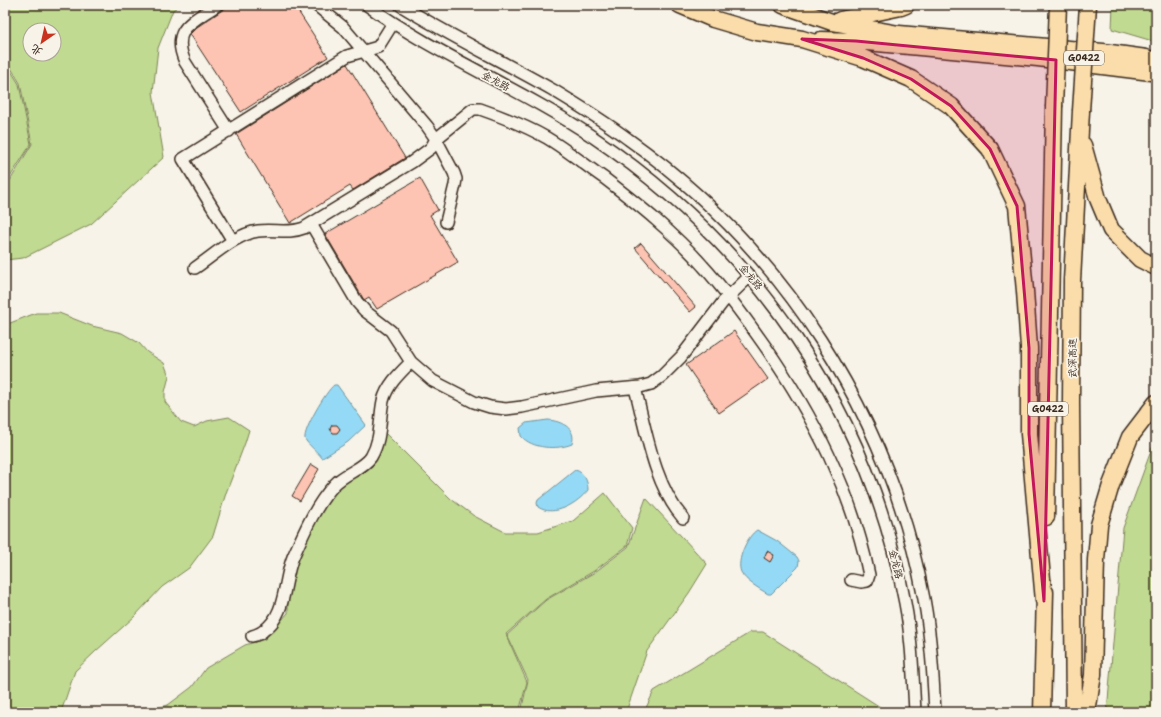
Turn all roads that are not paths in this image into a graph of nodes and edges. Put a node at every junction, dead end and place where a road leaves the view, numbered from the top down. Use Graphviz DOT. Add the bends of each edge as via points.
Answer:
graph roads {
  1 [pos="217,5"];
  2 [pos="316,5"];
  3 [pos="367,5"];
  4 [pos="400,5"];
  5 [pos="680,5"];
  6 [pos="783,5"];
  7 [pos="906,5"];
  8 [pos="1058,5"];
  9 [pos="1088,5"];
  10 [pos="832,22"];
  11 [pos="393,23"];
  12 [pos="802,39"];
  13 [pos="364,51"];
  14 [pos="1156,61"];
  15 [pos="1156,74"];
  16 [pos="229,131"];
  17 [pos="1079,133"];
  18 [pos="436,139"];
  19 [pos="446,222"];
  20 [pos="311,224"];
  21 [pos="233,242"];
  22 [pos="1156,267"];
  23 [pos="194,268"];
  24 [pos="750,276"];
  25 [pos="728,296"];
  26 [pos="411,362"];
  27 [pos="635,388"];
  28 [pos="1156,403"];
  29 [pos="683,518"];
  30 [pos="851,580"];
  31 [pos="1044,602"];
  32 [pos="252,636"];
  33 [pos="915,712"];
  34 [pos="935,712"];
  35 [pos="1042,712"];
  36 [pos="1074,712"];
  37 [pos="1087,712"];
  1 -- 16 [label="street" via="186,27 181,34 180,43 185,62"];
  2 -- 13 [label="street" via="343,27"];
  3 -- 11 [label="street, 金龙路"];
  4 -- 34 [label="street, 金龙路" via="453,37 550,89 629,140 680,179 727,222 789,295 826,347 842,375 870,429 892,484 924,600 932,658"];
  5 -- 12 [label="highway" via="713,19 757,32"];
  6 -- 10 [label="highway"];
  7 -- 10 [label="highway"];
  8 -- 31 [label="highway, G0422, bridge"];
  9 -- 17 [label="highway, 武深高速 / G0422, bridge"];
  10 -- 14 [label="highway" via="899,34 1103,52"];
  11 -- 13 [label="street" via="378,47"];
  11 -- 24 [label="street, 金龙路" via="444,54 542,105 618,155 691,214"];
  12 -- 15 [label="highway" via="856,41 1030,57"];
  12 -- 31 [label="highway" via="863,58 912,79 951,106 990,148 1017,206 1029,348 1029,434"];
  13 -- 16 [label="street" via="347,56"];
  13 -- 18 [label="street"];
  16 -- 21 [label="street" via="183,159"];
  17 -- 22 [label="highway" via="1098,199 1111,230 1140,258"];
  17 -- 36 [label="highway, 武深高速 / G0422" via="1072,288"];
  18 -- 19 [label="street" via="456,179"];
  18 -- 20 [label="street" via="431,148 412,162"];
  18 -- 25 [label="street" via="476,108 532,130 580,160 643,208 702,265"];
  20 -- 21 [label="street" via="295,231 250,233"];
  20 -- 26 [label="street" via="357,302 392,331"];
  21 -- 23 [label="street"];
  24 -- 25 [label="street"];
  24 -- 33 [label="street, 金龙路" via="793,332 826,385 853,438 874,491 892,547 905,605"];
  25 -- 27 [label="street" via="671,368 652,384"];
  25 -- 30 [label="street" via="757,334 795,392 840,479 860,536 869,575 864,582"];
  26 -- 27 [label="street" via="433,381 474,402 498,409 522,407 596,391"];
  26 -- 32 [label="street" via="396,378 383,401 380,431 371,456 365,464 336,482 327,492 293,558 282,603 274,620 263,632"];
  27 -- 29 [label="street" via="658,475 669,499"];
  28 -- 37 [label="highway" via="1130,437 1111,485 1099,526 1093,675"];
  31 -- 35 [label="highway, G0422"];
}
